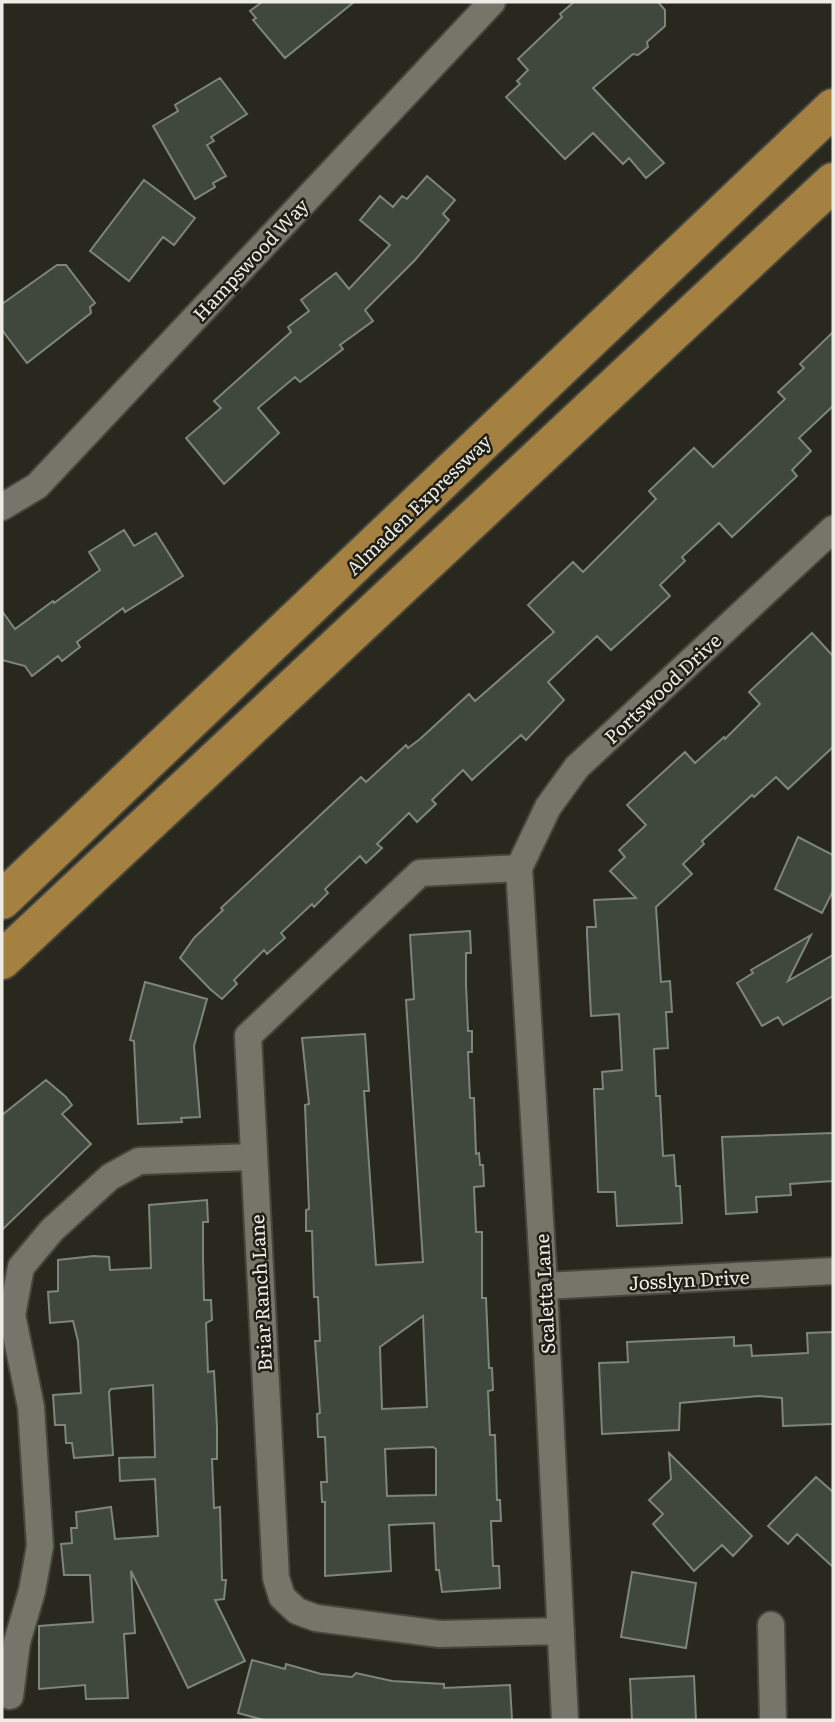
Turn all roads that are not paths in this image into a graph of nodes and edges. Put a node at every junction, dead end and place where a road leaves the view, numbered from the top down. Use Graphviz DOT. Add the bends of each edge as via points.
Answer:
graph roads {
  1 [pos="492,2"];
  2 [pos="833,108"];
  3 [pos="833,182"];
  4 [pos="2,507"];
  5 [pos="833,529"];
  6 [pos="519,868"];
  7 [pos="2,900"];
  8 [pos="2,960"];
  9 [pos="252,1157"];
  10 [pos="833,1271"];
  11 [pos="544,1286"];
  12 [pos="771,1625"];
  13 [pos="561,1631"];
  14 [pos="10,1696"];
  15 [pos="565,1720"];
  16 [pos="773,1720"];
  1 -- 4 [label="street, Hampswood Way" via="37,486"];
  2 -- 7 [label="main road, Almaden Expressway"];
  3 -- 8 [label="main road"];
  5 -- 6 [label="street, Portswood Drive" via="577,767 548,807"];
  6 -- 9 [label="street, Briar Ranch Lane" via="420,873 248,1036"];
  6 -- 11 [label="street, Scaletta Lane"];
  9 -- 13 [label="street, Briar Ranch Lane" via="276,1578 282,1598 297,1611 316,1618 440,1634"];
  9 -- 14 [label="street" via="139,1161 110,1177 52,1230 21,1267 12,1315 31,1407 40,1546 17,1642"];
  10 -- 11 [label="street, Josslyn Drive"];
  11 -- 13 [label="street, Scaletta Lane"];
  12 -- 16 [label="street"];
  13 -- 15 [label="street, Scaletta Lane"];
}
